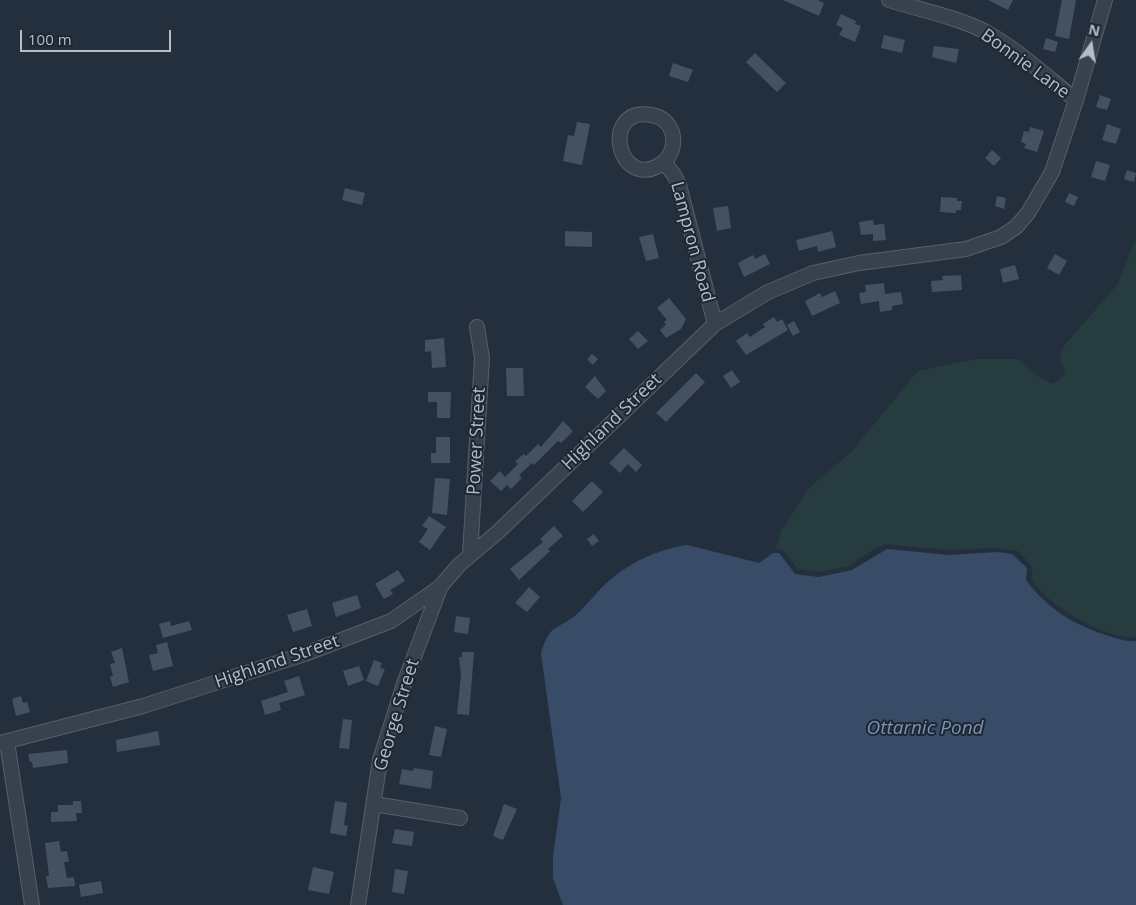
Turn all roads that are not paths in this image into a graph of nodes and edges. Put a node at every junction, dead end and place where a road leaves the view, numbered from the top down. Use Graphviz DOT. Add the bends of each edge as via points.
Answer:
graph roads {
  1 [pos="889,0"];
  2 [pos="1105,0"];
  3 [pos="1076,100"];
  4 [pos="664,162"];
  5 [pos="715,324"];
  6 [pos="477,328"];
  7 [pos="470,554"];
  8 [pos="440,587"];
  9 [pos="3,743"];
  10 [pos="374,804"];
  11 [pos="460,818"];
  12 [pos="32,905"];
  13 [pos="358,905"];
  1 -- 3 [label="street, Bonnie Lane" via="984,31"];
  2 -- 3 [label="street, Highland Street"];
  3 -- 5 [label="street, Highland Street" via="1060,150 1041,193 1016,227 1001,237 958,250 813,273 768,292"];
  4 -- 4 [label="street, Lampron Road" via="674,142 666,122 646,114 627,122 618,142 627,161 643,169 657,167"];
  4 -- 5 [label="street, Lampron Road" via="679,185"];
  5 -- 7 [label="street, Highland Street" via="499,531"];
  6 -- 7 [label="street, Power Street" via="482,358"];
  7 -- 8 [label="street, Highland Street"];
  8 -- 9 [label="street, Highland Street" via="391,621 314,651 143,706"];
  8 -- 10 [label="street, George Street" via="380,760"];
  9 -- 12 [label="street"];
  10 -- 11 [label="street"];
  10 -- 13 [label="street, George Street"];
}
